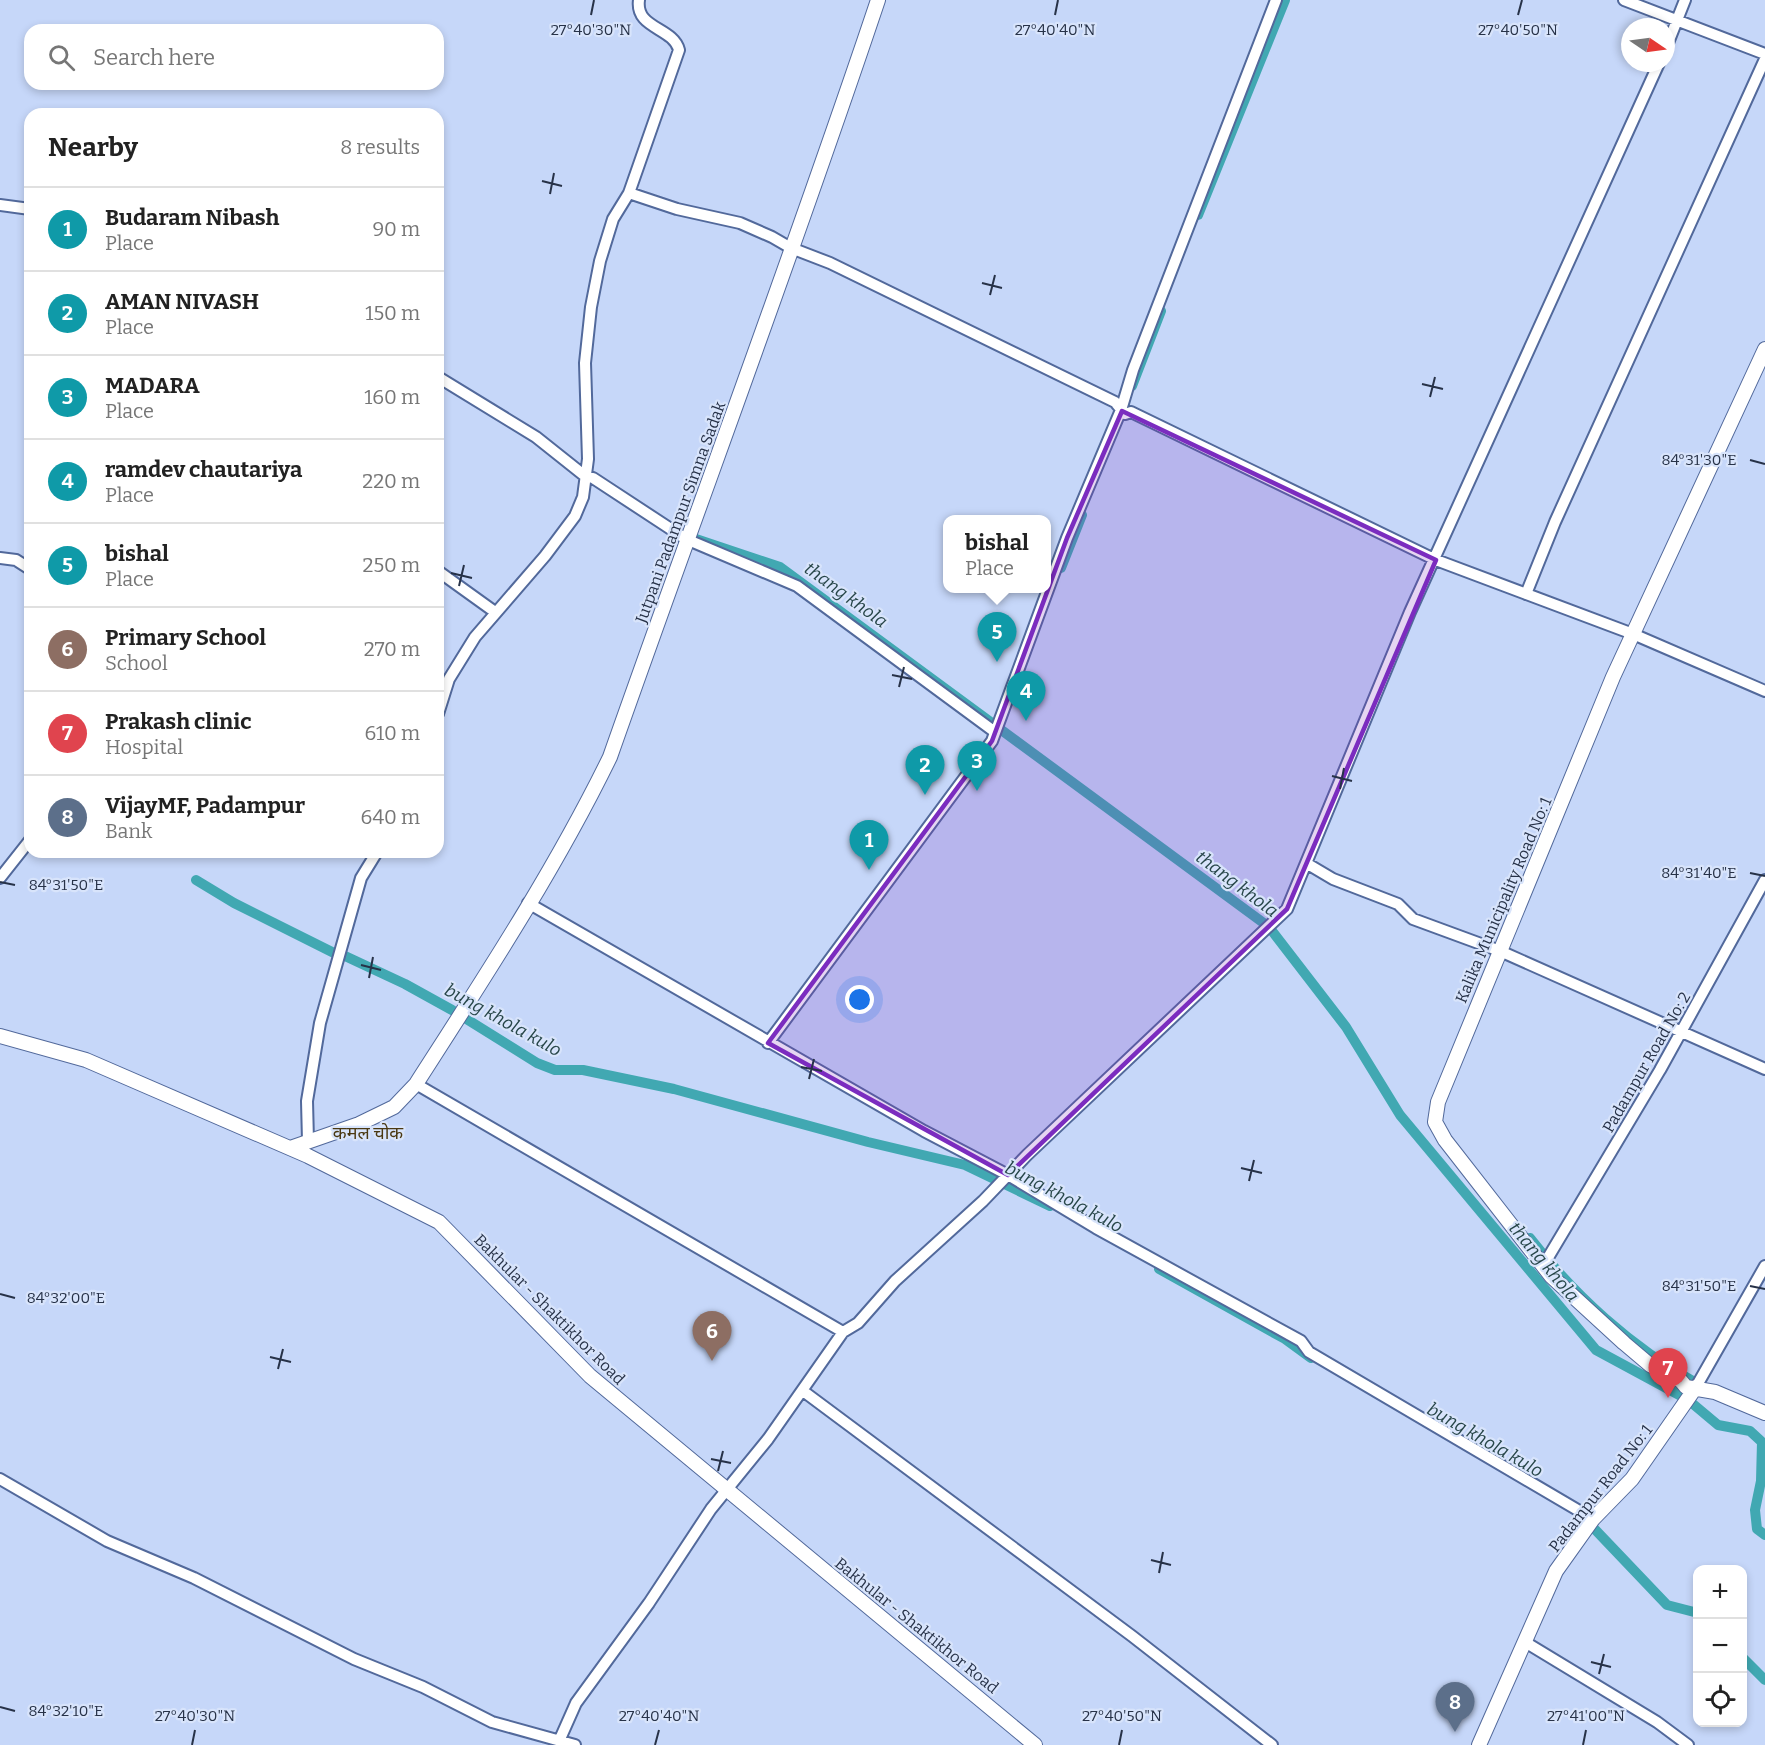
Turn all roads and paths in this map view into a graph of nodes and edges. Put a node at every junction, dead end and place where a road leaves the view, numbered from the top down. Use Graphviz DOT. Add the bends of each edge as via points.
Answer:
graph roads {
  1 [pos="639,0"];
  2 [pos="878,0"];
  3 [pos="1276,0"];
  4 [pos="1624,0"];
  5 [pos="1685,0"];
  6 [pos="1677,22"];
  7 [pos="1675,27"];
  8 [pos="1765,54"];
  9 [pos="1765,59"];
  10 [pos="1655,72"];
  11 [pos="629,193"];
  12 [pos="0,205"];
  13 [pos="24,208"];
  14 [pos="797,251"];
  15 [pos="1765,349"];
  16 [pos="444,381"];
  17 [pos="1123,412"];
  18 [pos="585,476"];
  19 [pos="686,539"];
  20 [pos="0,558"];
  21 [pos="1436,560"];
  22 [pos="24,565"];
  23 [pos="444,575"];
  24 [pos="1051,580"];
  25 [pos="1046,593"];
  26 [pos="1526,594"];
  27 [pos="495,612"];
  28 [pos="1633,634"];
  29 [pos="1765,691"];
  30 [pos="444,695"];
  31 [pos="994,732"];
  32 [pos="24,848"];
  33 [pos="373,858"];
  34 [pos="1306,863"];
  35 [pos="0,878"];
  36 [pos="1765,880"];
  37 [pos="528,903"];
  38 [pos="1500,951"];
  39 [pos="1681,1030"];
  40 [pos="0,1036"];
  41 [pos="768,1043"];
  42 [pos="1765,1069"];
  43 [pos="416,1084"];
  44 [pos="308,1141"];
  45 [pos="290,1148"];
  46 [pos="1007,1176"];
  47 [pos="1546,1260"];
  48 [pos="1765,1266"];
  49 [pos="843,1332"];
  50 [pos="1696,1387"];
  51 [pos="803,1391"];
  52 [pos="1765,1413"];
  53 [pos="0,1479"];
  54 [pos="725,1489"];
  55 [pos="1593,1520"];
  56 [pos="1525,1642"];
  57 [pos="560,1739"];
  58 [pos="575,1745"];
  59 [pos="1035,1745"];
  60 [pos="1272,1745"];
  61 [pos="1479,1745"];
  62 [pos="1688,1745"];
  1 -- 11 [label="street" via="641,15 648,24 671,37 679,50"];
  2 -- 14 [label="street, Jutpani Padampur Simna Sadak"];
  3 -- 17 [label="street" via="1133,370"];
  4 -- 6 [label="street"];
  5 -- 6 [label="street"];
  6 -- 7 [label="street"];
  6 -- 8 [label="street"];
  9 -- 26 [label="street"];
  10 -- 21 [label="street"];
  11 -- 14 [label="street" via="740,224"];
  11 -- 18 [label="street" via="613,219 591,307 585,363"];
  12 -- 13 [label="street"];
  14 -- 17 [label="street" via="830,263 1115,402"];
  14 -- 19 [label="street, Jutpani Padampur Simna Sadak"];
  15 -- 28 [label="street, Kalika Municipality Road No: 1"];
  16 -- 18 [label="street" via="536,436"];
  17 -- 21 [label="street" via="1131,412 1215,451"];
  17 -- 24 [label="street"];
  18 -- 19 [label="street"];
  18 -- 27 [label="street" via="583,497 575,516"];
  19 -- 31 [label="street" via="797,586"];
  19 -- 37 [label="street, Jutpani Padampur Simna Sadak" via="609,757"];
  20 -- 22 [label="street"];
  21 -- 26 [label="street"];
  21 -- 34 [label="street" via="1410,612"];
  23 -- 27 [label="street"];
  25 -- 31 [label="street"];
  26 -- 28 [label="street"];
  27 -- 30 [label="street" via="449,679"];
  28 -- 29 [label="street"];
  28 -- 38 [label="street, Kalika Municipality Road No: 1"];
  31 -- 41 [label="street" via="980,759"];
  32 -- 35 [label="street"];
  33 -- 44 [label="street" via="361,878 320,1023 307,1101"];
  34 -- 38 [label="street" via="1333,879 1398,904 1413,919"];
  34 -- 46 [label="street" via="1287,909"];
  36 -- 39 [label="street, Padampur Road No: 2"];
  37 -- 41 [label="street"];
  37 -- 43 [label="street, Jutpani Padampur Simna Sadak"];
  38 -- 39 [label="street"];
  38 -- 47 [label="street, Kalika Municipality Road No: 1" via="1438,1102 1435,1122 1445,1140"];
  39 -- 42 [label="street"];
  39 -- 47 [label="street, Padampur Road No: 2"];
  40 -- 45 [label="street, Bakhular - Shaktikhor Road" via="86,1060"];
  41 -- 46 [label="street"];
  43 -- 44 [label="street, Jutpani Padampur Simna Sadak" via="394,1107"];
  43 -- 49 [label="street"];
  44 -- 45 [label="street, Jutpani Padampur Simna Sadak"];
  45 -- 54 [label="street, Bakhular - Shaktikhor Road" via="439,1222 590,1376"];
  46 -- 49 [label="street" via="895,1281 858,1323"];
  46 -- 55 [label="street" via="1301,1341 1309,1352"];
  47 -- 50 [label="street, Kalika Municipality Road No: 1" via="1551,1276 1650,1365 1686,1387"];
  48 -- 50 [label="street"];
  49 -- 51 [label="street"];
  50 -- 52 [label="street, Kalika Municipality Road No: 1"];
  50 -- 55 [label="street, Padampur Road No: 1" via="1632,1479"];
  51 -- 54 [label="street"];
  51 -- 60 [label="street"];
  53 -- 57 [label="street" via="107,1541 194,1578 354,1659 423,1687 492,1722"];
  54 -- 57 [label="street" via="649,1604 576,1703"];
  54 -- 59 [label="street, Bakhular - Shaktikhor Road"];
  55 -- 56 [label="street, Padampur Road No: 1" via="1556,1570"];
  56 -- 61 [label="street, Padampur Road No: 1"];
  56 -- 62 [label="street"];
  57 -- 58 [label="street"];
}
